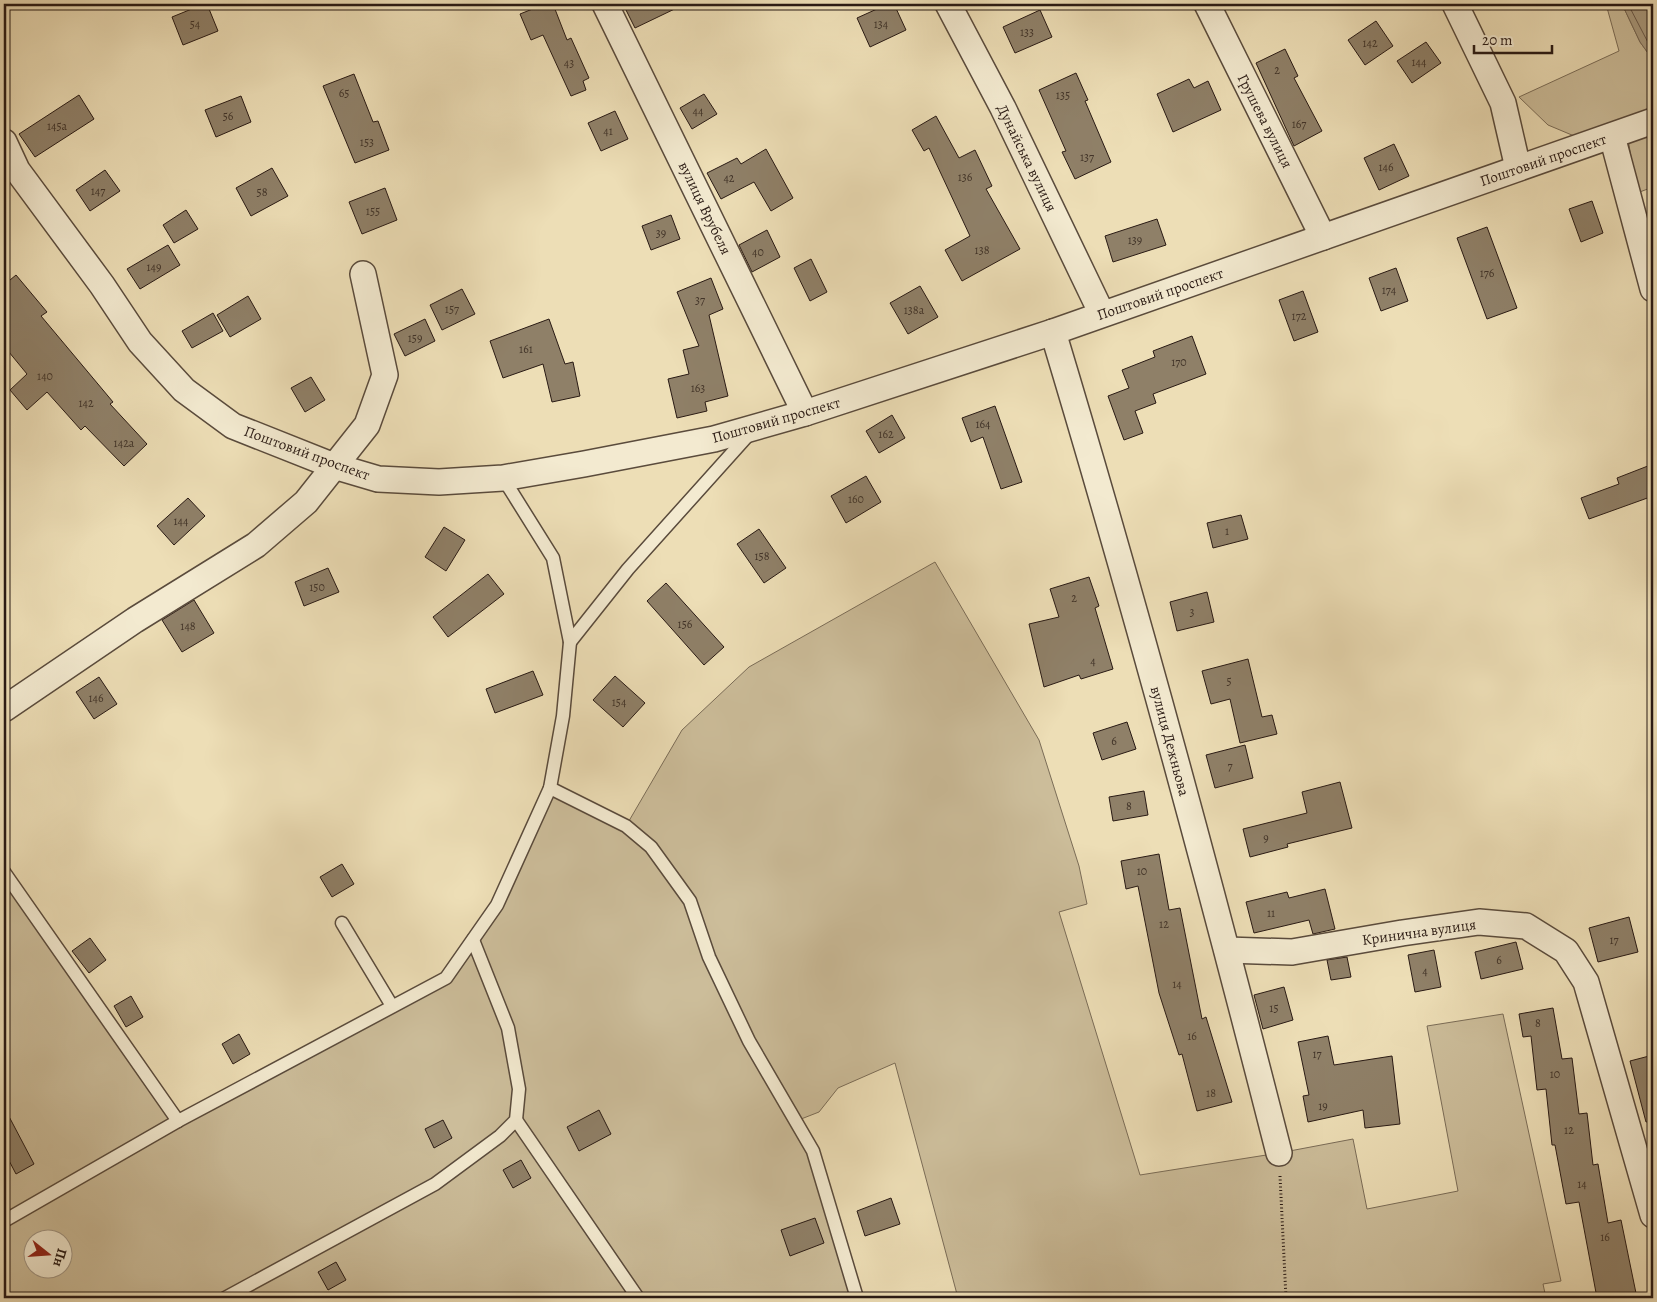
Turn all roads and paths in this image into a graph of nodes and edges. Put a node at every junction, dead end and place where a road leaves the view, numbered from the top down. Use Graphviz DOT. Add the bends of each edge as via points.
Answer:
graph roads {
  1 [pos="605,4"];
  2 [pos="948,4"];
  3 [pos="1207,4"];
  4 [pos="1455,4"];
  5 [pos="1653,121"];
  6 [pos="1612,136"];
  7 [pos="4,142"];
  8 [pos="1518,168"];
  9 [pos="1323,237"];
  10 [pos="363,274"];
  11 [pos="1653,289"];
  12 [pos="1102,314"];
  13 [pos="1053,332"];
  14 [pos="805,413"];
  15 [pos="755,428"];
  16 [pos="334,466"];
  17 [pos="503,478"];
  18 [pos="570,642"];
  19 [pos="4,709"];
  20 [pos="550,788"];
  21 [pos="4,872"];
  22 [pos="342,923"];
  23 [pos="473,940"];
  24 [pos="1227,950"];
  25 [pos="392,1006"];
  26 [pos="516,1120"];
  27 [pos="178,1121"];
  28 [pos="1279,1153"];
  29 [pos="1653,1215"];
  30 [pos="4,1221"];
  31 [pos="225,1298"];
  32 [pos="638,1298"];
  33 [pos="857,1298"];
  34 [pos="1286,1298"];
  1 -- 14 [label="street, вулиця Врубеля"];
  2 -- 12 [label="street, Дунайська вулиця" via="1003,108"];
  3 -- 9 [label="street, Грушева вулиця"];
  4 -- 8 [label="street" via="1503,104"];
  5 -- 6 [label="street, Поштовий проспект"];
  6 -- 8 [label="street, Поштовий проспект"];
  6 -- 11 [label="street"];
  7 -- 16 [label="street, Поштовий проспект" via="17,170 140,342 184,390 233,426"];
  8 -- 9 [label="street, Поштовий проспект"];
  9 -- 12 [label="street, Поштовий проспект"];
  10 -- 16 [label="street" via="385,375 367,426"];
  12 -- 13 [label="street, Поштовий проспект"];
  13 -- 14 [label="street, Поштовий проспект"];
  13 -- 24 [label="street, вулиця Дежньова" via="1116,542"];
  14 -- 15 [label="street, Поштовий проспект"];
  15 -- 17 [label="street, Поштовий проспект" via="714,439"];
  15 -- 18 [label="lane" via="628,569"];
  16 -- 17 [label="street, Поштовий проспект" via="378,479 440,482"];
  16 -- 19 [label="street" via="306,502 256,545 135,620"];
  17 -- 18 [label="lane" via="553,558"];
  18 -- 20 [label="lane" via="563,716"];
  20 -- 23 [label="lane" via="497,906"];
  20 -- 33 [label="lane" via="626,826 651,847 690,901 709,956 749,1041 813,1151"];
  21 -- 27 [label="lane"];
  22 -- 25 [label="lane"];
  23 -- 25 [label="lane" via="446,978"];
  23 -- 26 [label="lane" via="508,1028 519,1089"];
  24 -- 28 [label="street, вулиця Дежньова"];
  24 -- 29 [label="street, Кринична вулиця" via="1292,952 1479,922 1526,926 1566,951 1586,982"];
  25 -- 27 [label="lane"];
  26 -- 31 [label="lane" via="500,1136 435,1184"];
  26 -- 32 [label="lane"];
  27 -- 30 [label="lane"];
  28 -- 34 [label="path"];
}
